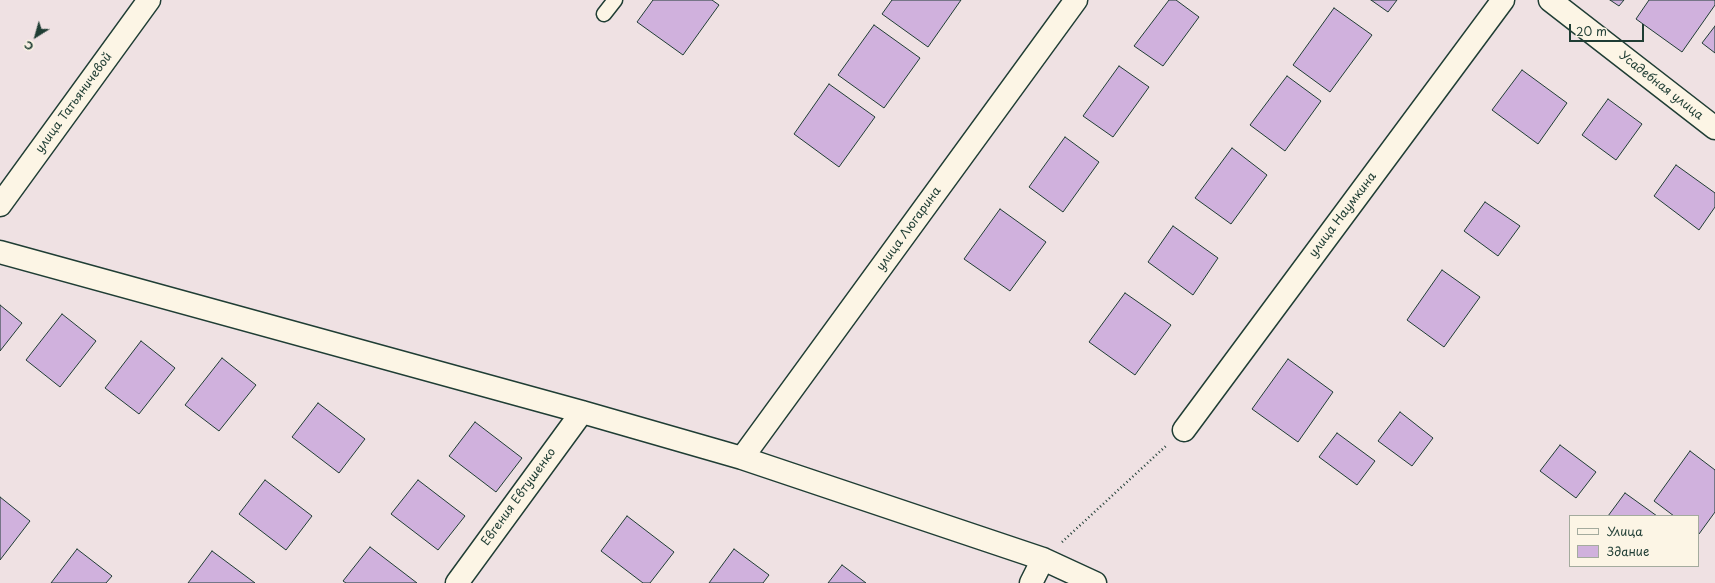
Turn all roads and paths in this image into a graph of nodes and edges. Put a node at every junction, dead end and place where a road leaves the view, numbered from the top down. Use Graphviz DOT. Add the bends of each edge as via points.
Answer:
graph roads {
  1 [pos="149,0"];
  2 [pos="615,0"];
  3 [pos="1076,0"];
  4 [pos="1503,0"];
  5 [pos="1550,0"];
  6 [pos="604,14"];
  7 [pos="1715,128"];
  8 [pos="0,205"];
  9 [pos="0,252"];
  10 [pos="582,412"];
  11 [pos="1184,430"];
  12 [pos="742,458"];
  13 [pos="1043,559"];
  14 [pos="457,583"];
  15 [pos="1031,583"];
  16 [pos="1095,583"];
  1 -- 8 [label="street, улица Татьяничевой"];
  2 -- 6 [label="lane"];
  3 -- 12 [label="street, улица Люгарина"];
  4 -- 11 [label="street, улица Наумкина"];
  5 -- 7 [label="street, Усадебная улица"];
  9 -- 10 [label="street"];
  10 -- 12 [label="street"];
  10 -- 14 [label="street, Евгения Евтушенко"];
  11 -- 13 [label="path"];
  12 -- 13 [label="street"];
  13 -- 15 [label="street"];
  13 -- 16 [label="street"];
}
